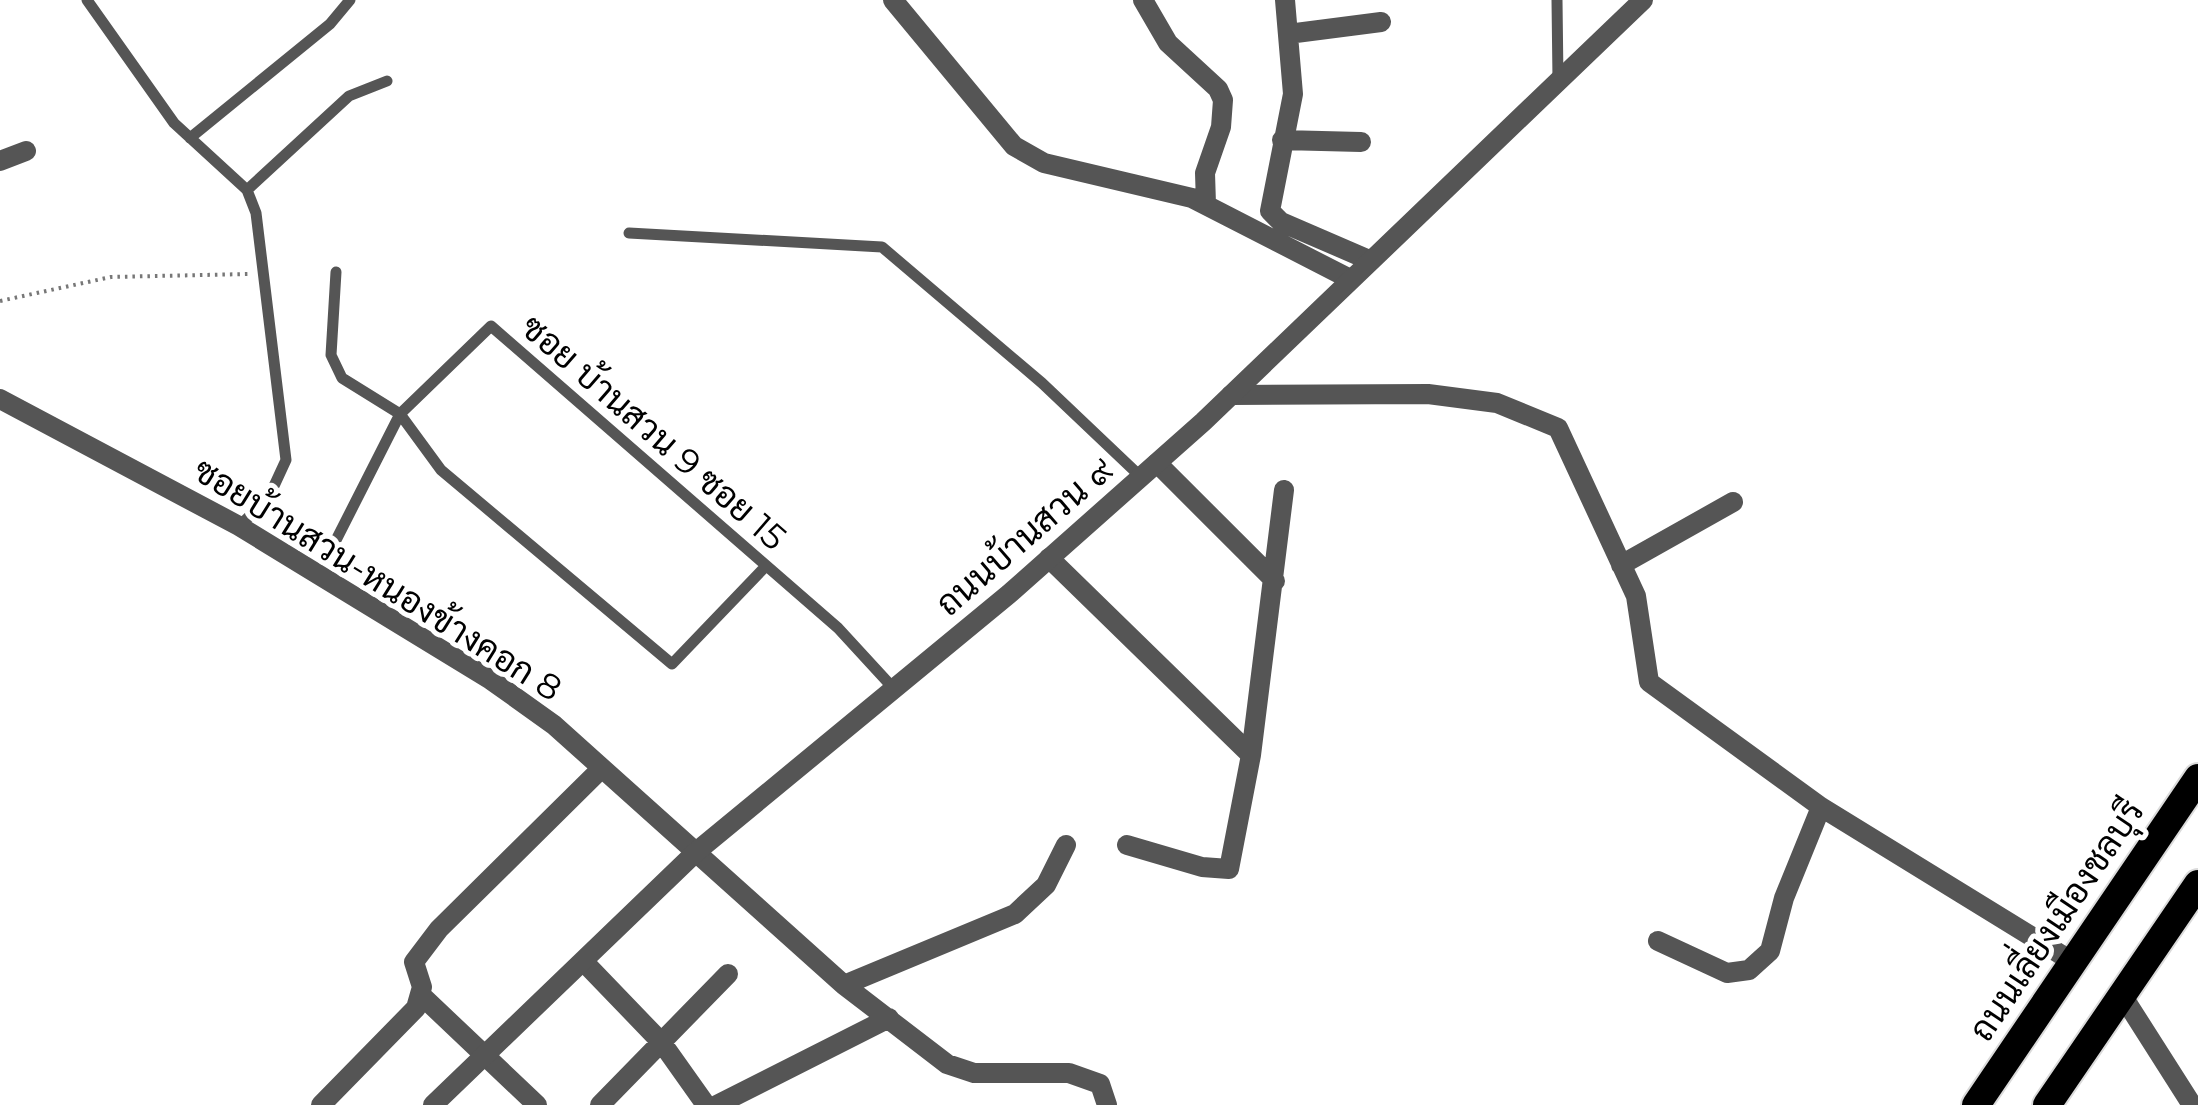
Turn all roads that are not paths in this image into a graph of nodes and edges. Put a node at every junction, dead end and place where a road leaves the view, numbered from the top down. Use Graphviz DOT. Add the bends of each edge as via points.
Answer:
graph roads {
  1 [pos="87,0"];
  2 [pos="350,0"];
  3 [pos="893,0"];
  4 [pos="1143,0"];
  5 [pos="1285,0"];
  6 [pos="1558,0"];
  7 [pos="1643,0"];
  8 [pos="1381,22"];
  9 [pos="1288,34"];
  10 [pos="1558,80"];
  11 [pos="387,81"];
  12 [pos="190,138"];
  13 [pos="1282,140"];
  14 [pos="1361,142"];
  15 [pos="26,151"];
  16 [pos="0,161"];
  17 [pos="247,190"];
  18 [pos="1206,204"];
  19 [pos="629,233"];
  20 [pos="1369,260"];
  21 [pos="336,272"];
  22 [pos="1350,279"];
  23 [pos="1231,395"];
  24 [pos="0,399"];
  25 [pos="400,414"];
  26 [pos="1149,470"];
  27 [pos="1284,490"];
  28 [pos="1733,502"];
  29 [pos="239,526"];
  30 [pos="332,550"];
  31 [pos="1049,558"];
  32 [pos="1621,566"];
  33 [pos="765,567"];
  34 [pos="1275,582"];
  35 [pos="894,690"];
  36 [pos="1251,755"];
  37 [pos="602,768"];
  38 [pos="2198,778"];
  39 [pos="1821,806"];
  40 [pos="1066,845"];
  41 [pos="1126,845"];
  42 [pos="696,852"];
  43 [pos="2198,884"];
  44 [pos="1658,941"];
  45 [pos="584,962"];
  46 [pos="2073,962"];
  47 [pos="728,974"];
  48 [pos="844,985"];
  49 [pos="421,995"];
  50 [pos="2122,995"];
  51 [pos="888,1018"];
  52 [pos="662,1044"];
  53 [pos="484,1057"];
  54 [pos="601,1104"];
  55 [pos="321,1105"];
  56 [pos="433,1105"];
  57 [pos="537,1105"];
  58 [pos="706,1105"];
  59 [pos="717,1105"];
  60 [pos="1107,1105"];
  61 [pos="1976,1105"];
  62 [pos="2047,1105"];
  63 [pos="2192,1105"];
  1 -- 12 [label="lane"];
  2 -- 12 [label="lane" via="330,24"];
  3 -- 18 [label="street" via="1014,146 1044,162"];
  4 -- 18 [label="street" via="1168,43 1223,100 1222,127 1205,173"];
  5 -- 9 [label="street"];
  6 -- 10 [label="lane"];
  7 -- 10 [label="street, ถนนบ้านสวน ๙"];
  8 -- 9 [label="street"];
  9 -- 13 [label="street" via="1293,94"];
  10 -- 20 [label="street, ถนนบ้านสวน ๙"];
  11 -- 17 [label="lane" via="349,96"];
  12 -- 17 [label="lane"];
  13 -- 14 [label="street"];
  13 -- 20 [label="street" via="1270,211 1280,222"];
  15 -- 16 [label="street"];
  17 -- 29 [label="lane" via="256,214 286,460 268,498"];
  18 -- 22 [label="street"];
  19 -- 26 [label="lane" via="882,247"];
  20 -- 22 [label="street, ถนนบ้านสวน ๙"];
  21 -- 25 [label="lane" via="331,355 342,378"];
  22 -- 23 [label="street, ถนนบ้านสวน ๙"];
  23 -- 26 [label="street, ถนนบ้านสวน ๙"];
  23 -- 32 [label="street" via="1428,394 1497,403 1558,428"];
  24 -- 29 [label="street, ซอยบ้านสวน-หนองข้างคอก 8"];
  25 -- 30 [label="lane, ซอย บ้านสวน 9 ซอย 15"];
  25 -- 33 [label="lane, ซอย บ้านสวน 9 ซอย 15" via="491,326"];
  25 -- 33 [label="lane" via="441,470 672,664"];
  26 -- 31 [label="street, ถนนบ้านสวน ๙"];
  26 -- 34 [label="street"];
  27 -- 34 [label="street"];
  28 -- 32 [label="street"];
  29 -- 37 [label="street, ซอยบ้านสวน-หนองข้างคอก 8" via="491,680"];
  31 -- 35 [label="street, ถนนบ้านสวน ๙"];
  31 -- 36 [label="street"];
  32 -- 39 [label="street" via="1636,596 1649,682"];
  33 -- 35 [label="lane, ซอย บ้านสวน 9 ซอย 15" via="838,628"];
  34 -- 36 [label="street"];
  35 -- 42 [label="street, ถนนบ้านสวน ๙"];
  36 -- 41 [label="street" via="1230,868"];
  37 -- 42 [label="street, ซอยบ้านสวน-หนองข้างคอก 8"];
  37 -- 49 [label="street" via="427,944 414,962"];
  38 -- 46 [label="highway, ถนนเลี่ยงเมืองชลบุรี"];
  39 -- 44 [label="street" via="1770,952 1760,964 1726,973"];
  39 -- 46 [label="street"];
  40 -- 48 [label="street" via="1046,885 1015,914"];
  42 -- 45 [label="street, ถนนบ้านสวน ๙"];
  42 -- 48 [label="street, ซอยบ้านสวน-หนองข้างคอก 8"];
  43 -- 50 [label="highway"];
  45 -- 52 [label="street"];
  45 -- 53 [label="street, ถนนบ้านสวน ๙"];
  46 -- 61 [label="highway, ถนนเลี่ยงเมืองชลบุรี"];
  47 -- 52 [label="street"];
  48 -- 51 [label="street, ซอยบ้านสวน-หนองข้างคอก 8"];
  49 -- 53 [label="street"];
  49 -- 55 [label="street" via="416,1008"];
  50 -- 62 [label="highway"];
  50 -- 63 [label="street"];
  51 -- 59 [label="street"];
  51 -- 60 [label="street, ซอยบ้านสวน-หนองข้างคอก 8" via="947,1064 974,1074 1069,1074 1100,1084"];
  52 -- 54 [label="street"];
  52 -- 58 [label="street"];
  53 -- 56 [label="street, ถนนบ้านสวน ๙"];
  53 -- 57 [label="street"];
}
